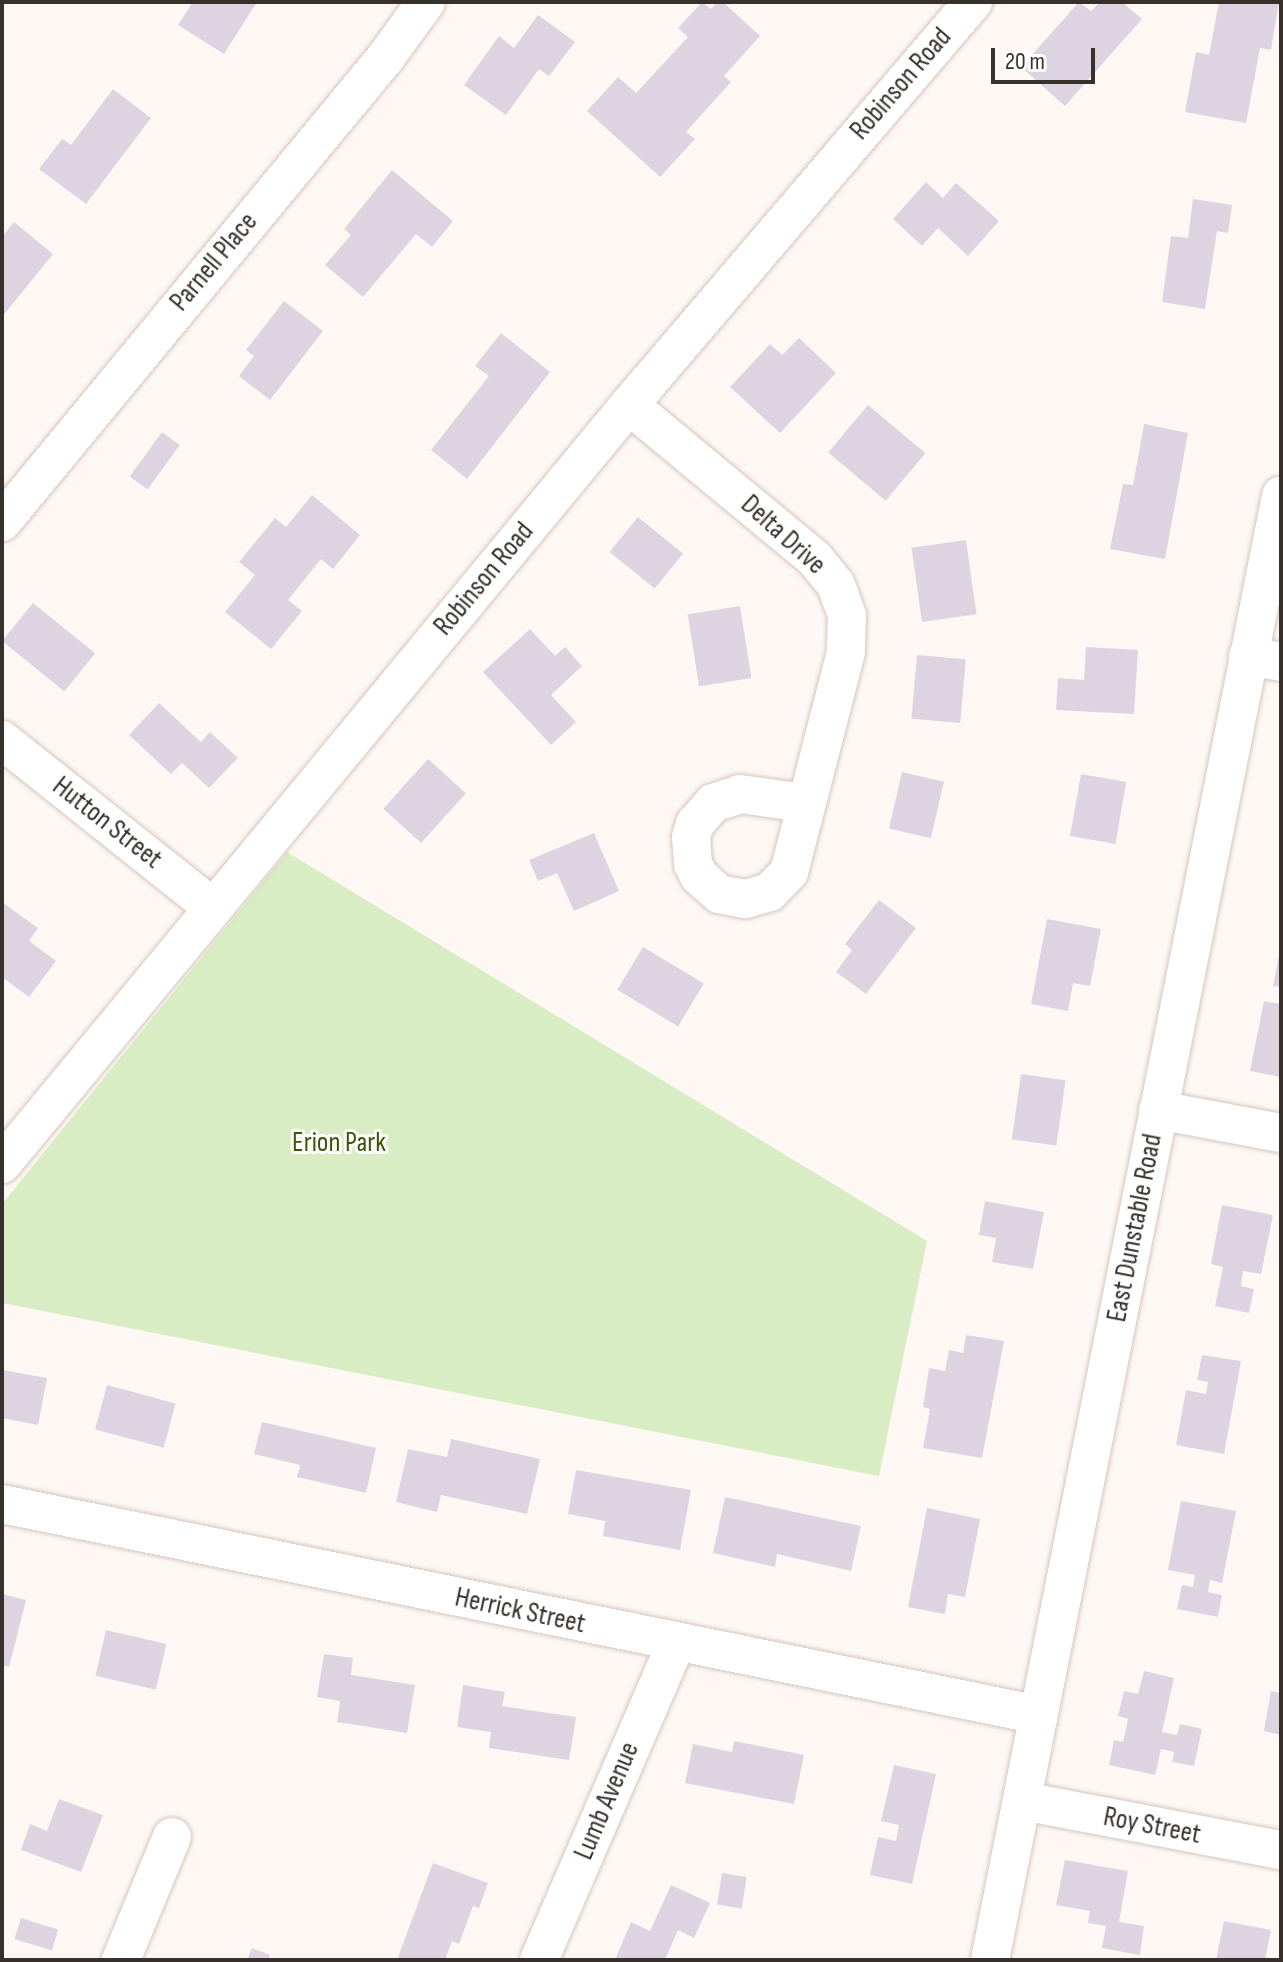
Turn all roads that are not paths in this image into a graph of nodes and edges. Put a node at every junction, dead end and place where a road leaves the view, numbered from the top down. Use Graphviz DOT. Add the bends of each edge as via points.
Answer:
graph roads {
  1 [pos="426,2"];
  2 [pos="973,2"];
  3 [pos="629,405"];
  4 [pos="1280,511"];
  5 [pos="2,522"];
  6 [pos="1265,659"];
  7 [pos="2,740"];
  8 [pos="805,803"];
  9 [pos="212,907"];
  10 [pos="1158,1110"];
  11 [pos="1281,1133"];
  12 [pos="2,1164"];
  13 [pos="2,1504"];
  14 [pos="676,1643"];
  15 [pos="1039,1715"];
  16 [pos="1023,1801"];
  17 [pos="172,1837"];
  18 [pos="1281,1850"];
  19 [pos="121,1960"];
  20 [pos="539,1960"];
  21 [pos="990,1960"];
  1 -- 5 [label="street, Parnell Place"];
  2 -- 3 [label="street, Robinson Road"];
  3 -- 8 [label="street, Delta Drive" via="815,559 843,600 846,652"];
  3 -- 9 [label="street, Robinson Road"];
  4 -- 6 [label="street, East Dunstable Road"];
  6 -- 10 [label="street, East Dunstable Road"];
  7 -- 9 [label="street, Hutton Street"];
  9 -- 12 [label="street, Robinson Road"];
  10 -- 11 [label="street"];
  10 -- 15 [label="street, East Dunstable Road"];
  13 -- 14 [label="street, Herrick Street"];
  14 -- 15 [label="street, Herrick Street"];
  14 -- 20 [label="street, Lumb Avenue"];
  15 -- 16 [label="street, East Dunstable Road"];
  16 -- 18 [label="street, Roy Street"];
  16 -- 21 [label="street, East Dunstable Road"];
  17 -- 19 [label="street"];
}
